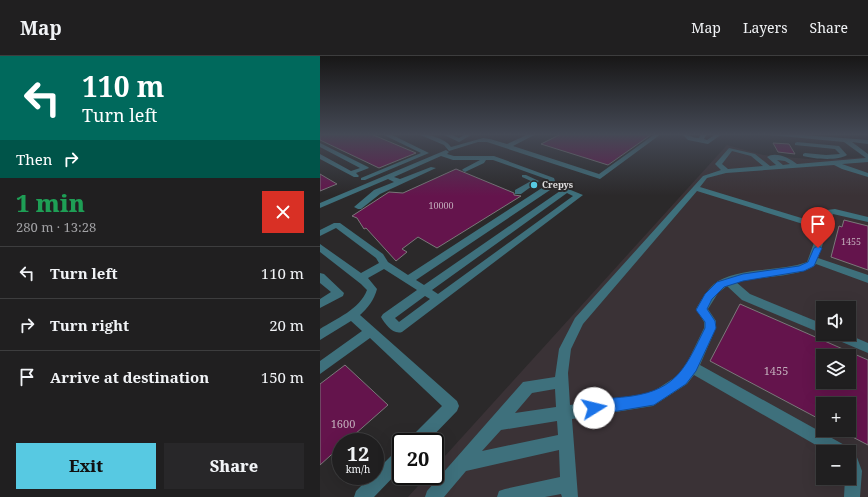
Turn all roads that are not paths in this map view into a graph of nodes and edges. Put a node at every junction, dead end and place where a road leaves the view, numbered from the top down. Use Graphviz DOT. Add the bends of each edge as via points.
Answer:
graph roads {
  1 [pos="341,155"];
  2 [pos="422,155"];
  3 [pos="439,155"];
  4 [pos="448,155"];
  5 [pos="534,155"];
  6 [pos="631,155"];
  7 [pos="726,155"];
  8 [pos="751,155"];
  9 [pos="804,155"];
  10 [pos="827,155"];
  11 [pos="844,155"];
  12 [pos="320,156"];
  13 [pos="344,156"];
  14 [pos="868,158"];
  15 [pos="483,159"];
  16 [pos="831,159"];
  17 [pos="808,160"];
  18 [pos="329,161"];
  19 [pos="795,165"];
  20 [pos="781,166"];
  21 [pos="768,167"];
  22 [pos="433,168"];
  23 [pos="726,171"];
  24 [pos="351,173"];
  25 [pos="868,175"];
  26 [pos="389,177"];
  27 [pos="363,179"];
  28 [pos="400,182"];
  29 [pos="372,184"];
  30 [pos="552,185"];
  31 [pos="696,188"];
  32 [pos="566,190"];
  33 [pos="518,192"];
  34 [pos="320,206"];
  35 [pos="358,207"];
  36 [pos="868,220"];
  37 [pos="824,228"];
  38 [pos="343,229"];
  39 [pos="320,232"];
  40 [pos="320,240"];
  41 [pos="320,247"];
  42 [pos="814,260"];
  43 [pos="384,264"];
  44 [pos="320,277"];
  45 [pos="361,278"];
  46 [pos="868,279"];
  47 [pos="408,280"];
  48 [pos="728,280"];
  49 [pos="424,290"];
  50 [pos="438,299"];
  51 [pos="320,304"];
  52 [pos="352,315"];
  53 [pos="816,327"];
  54 [pos="371,332"];
  55 [pos="320,335"];
  56 [pos="851,341"];
  57 [pos="868,348"];
  58 [pos="692,367"];
  59 [pos="320,368"];
  60 [pos="562,382"];
  61 [pos="564,413"];
  62 [pos="497,423"];
  63 [pos="425,433"];
  64 [pos="565,441"];
  65 [pos="831,445"];
  66 [pos="462,464"];
  67 [pos="392,467"];
  68 [pos="853,485"];
  69 [pos="569,491"];
  70 [pos="362,497"];
  71 [pos="433,497"];
  72 [pos="505,497"];
  73 [pos="852,497"];
  1 -- 13 [label="street"];
  2 -- 27 [label="street"];
  3 -- 26 [label="street"];
  4 -- 15 [label="street" via="465,165"];
  5 -- 6 [label="street" via="600,177"];
  7 -- 23 [label="street" via="718,164"];
  8 -- 21 [label="street"];
  9 -- 17 [label="street"];
  10 -- 16 [label="street"];
  11 -- 16 [label="street"];
  12 -- 18 [label="street"];
  13 -- 18 [label="street"];
  13 -- 24 [label="street" via="366,168"];
  14 -- 16 [label="street"];
  15 -- 30 [label="street" via="494,158 552,179"];
  15 -- 33 [label="street" via="536,181"];
  16 -- 17 [label="street"];
  16 -- 25 [label="street" via="844,168"];
  17 -- 19 [label="street"];
  18 -- 24 [label="street"];
  19 -- 20 [label="street"];
  19 -- 20 [label="street" via="787,159 770,157"];
  20 -- 21 [label="street"];
  21 -- 23 [label="street"];
  22 -- 28 [label="street"];
  23 -- 31 [label="street" via="705,178"];
  24 -- 27 [label="street"];
  26 -- 28 [label="street"];
  26 -- 29 [label="street"];
  27 -- 29 [label="street"];
  28 -- 35 [label="street" via="377,192"];
  29 -- 34 [label="street"];
  30 -- 32 [label="street"];
  30 -- 47 [label="street"];
  31 -- 37 [label="street"];
  31 -- 60 [label="street" via="579,321 565,349"];
  32 -- 49 [label="street"];
  32 -- 50 [label="street" via="579,195"];
  36 -- 37 [label="street" via="835,211 830,212"];
  37 -- 42 [label="street"];
  38 -- 39 [label="street" via="337,225"];
  38 -- 40 [label="street"];
  38 -- 43 [label="street" via="380,256"];
  41 -- 45 [label="street"];
  42 -- 46 [label="street"];
  42 -- 48 [label="street" via="801,269"];
  43 -- 45 [label="street"];
  43 -- 47 [label="street"];
  44 -- 51 [label="street" via="339,293"];
  45 -- 52 [label="street" via="372,289 365,304"];
  47 -- 49 [label="street"];
  48 -- 53 [label="street" via="746,297"];
  48 -- 58 [label="street" via="720,284 702,310 710,321 710,328"];
  49 -- 50 [label="street"];
  49 -- 50 [label="street" via="387,317 398,329"];
  52 -- 54 [label="street"];
  52 -- 55 [label="street"];
  54 -- 59 [label="street"];
  54 -- 63 [label="street" via="452,406"];
  56 -- 57 [label="street"];
  58 -- 61 [label="street" via="682,380 654,399"];
  58 -- 65 [label="street"];
  60 -- 61 [label="street"];
  60 -- 62 [label="street" via="528,386"];
  61 -- 62 [label="street"];
  61 -- 64 [label="street"];
  62 -- 66 [label="street"];
  64 -- 66 [label="street"];
  64 -- 69 [label="street"];
  66 -- 71 [label="street"];
  67 -- 70 [label="street"];
  68 -- 73 [label="street"];
  69 -- 72 [label="street"];
}
